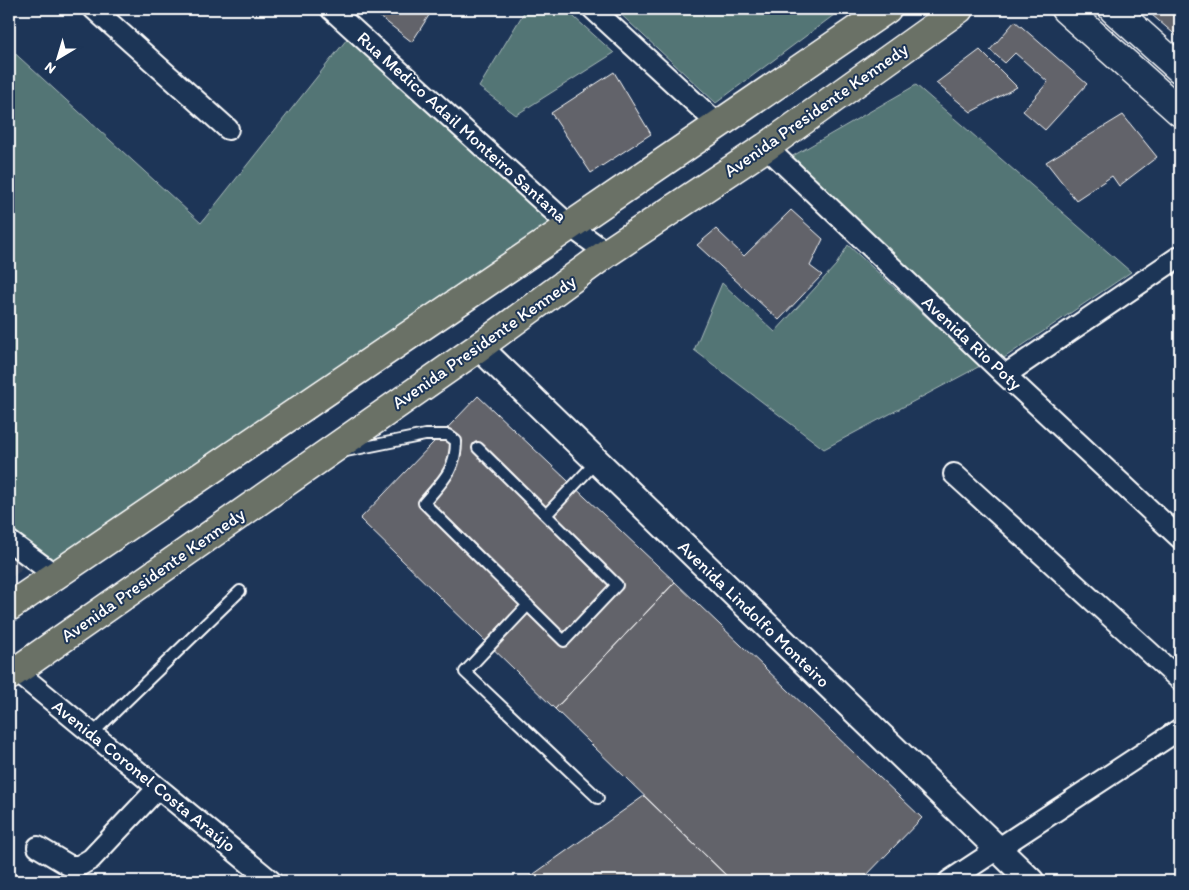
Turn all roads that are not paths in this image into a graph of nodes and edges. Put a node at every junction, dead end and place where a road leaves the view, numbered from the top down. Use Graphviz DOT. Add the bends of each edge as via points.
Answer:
graph roads {
  1 [pos="94,9"];
  2 [pos="331,9"];
  3 [pos="593,9"];
  4 [pos="959,9"];
  5 [pos="1065,9"];
  6 [pos="1112,9"];
  7 [pos="869,13"];
  8 [pos="1180,69"];
  9 [pos="1180,112"];
  10 [pos="718,124"];
  11 [pos="228,129"];
  12 [pos="766,147"];
  13 [pos="570,226"];
  14 [pos="607,254"];
  15 [pos="1180,256"];
  16 [pos="479,347"];
  17 [pos="1005,375"];
  18 [pos="478,448"];
  19 [pos="323,456"];
  20 [pos="597,461"];
  21 [pos="954,474"];
  22 [pos="546,515"];
  23 [pos="1180,538"];
  24 [pos="9,541"];
  25 [pos="55,575"];
  26 [pos="240,591"];
  27 [pos="528,605"];
  28 [pos="9,607"];
  29 [pos="12,674"];
  30 [pos="1180,680"];
  31 [pos="1180,729"];
  32 [pos="92,734"];
  33 [pos="158,788"];
  34 [pos="598,798"];
  35 [pos="38,847"];
  36 [pos="996,849"];
  37 [pos="272,881"];
  38 [pos="949,881"];
  39 [pos="1030,881"];
  1 -- 11 [label="street"];
  2 -- 13 [label="street, Rua Medico Adail Monteiro Santana"];
  3 -- 10 [label="street"];
  4 -- 12 [label="main road, Avenida Presidente Kennedy"];
  5 -- 9 [label="main road"];
  6 -- 8 [label="main road"];
  7 -- 10 [label="main road"];
  10 -- 13 [label="main road"];
  12 -- 14 [label="main road, Avenida Presidente Kennedy"];
  12 -- 17 [label="street, Avenida Rio Poty"];
  13 -- 14 [label="street, Rua Medico Adail Monteiro Santana"];
  13 -- 25 [label="main road"];
  14 -- 16 [label="main road, Avenida Presidente Kennedy"];
  15 -- 17 [label="street"];
  16 -- 19 [label="main road, Avenida Presidente Kennedy"];
  16 -- 20 [label="street, Avenida Lindolfo Monteiro"];
  17 -- 23 [label="street, Avenida Rio Poty"];
  18 -- 22 [label="lane"];
  19 -- 27 [label="lane" via="425,435 448,435 456,441 452,468 424,502"];
  19 -- 29 [label="main road, Avenida Presidente Kennedy"];
  20 -- 22 [label="lane"];
  20 -- 36 [label="street, Avenida Lindolfo Monteiro"];
  21 -- 30 [label="street"];
  22 -- 27 [label="lane" via="617,585 564,641"];
  24 -- 25 [label="street"];
  25 -- 28 [label="main road"];
  26 -- 32 [label="lane"];
  27 -- 34 [label="lane" via="465,672"];
  29 -- 32 [label="street, Avenida Coronel Costa Araújo"];
  31 -- 36 [label="street"];
  32 -- 33 [label="street, Avenida Coronel Costa Araújo"];
  33 -- 35 [label="street" via="90,859 79,866 70,866"];
  33 -- 37 [label="street, Avenida Coronel Costa Araújo"];
  36 -- 38 [label="street"];
  36 -- 39 [label="street, Avenida Lindolfo Monteiro"];
}
